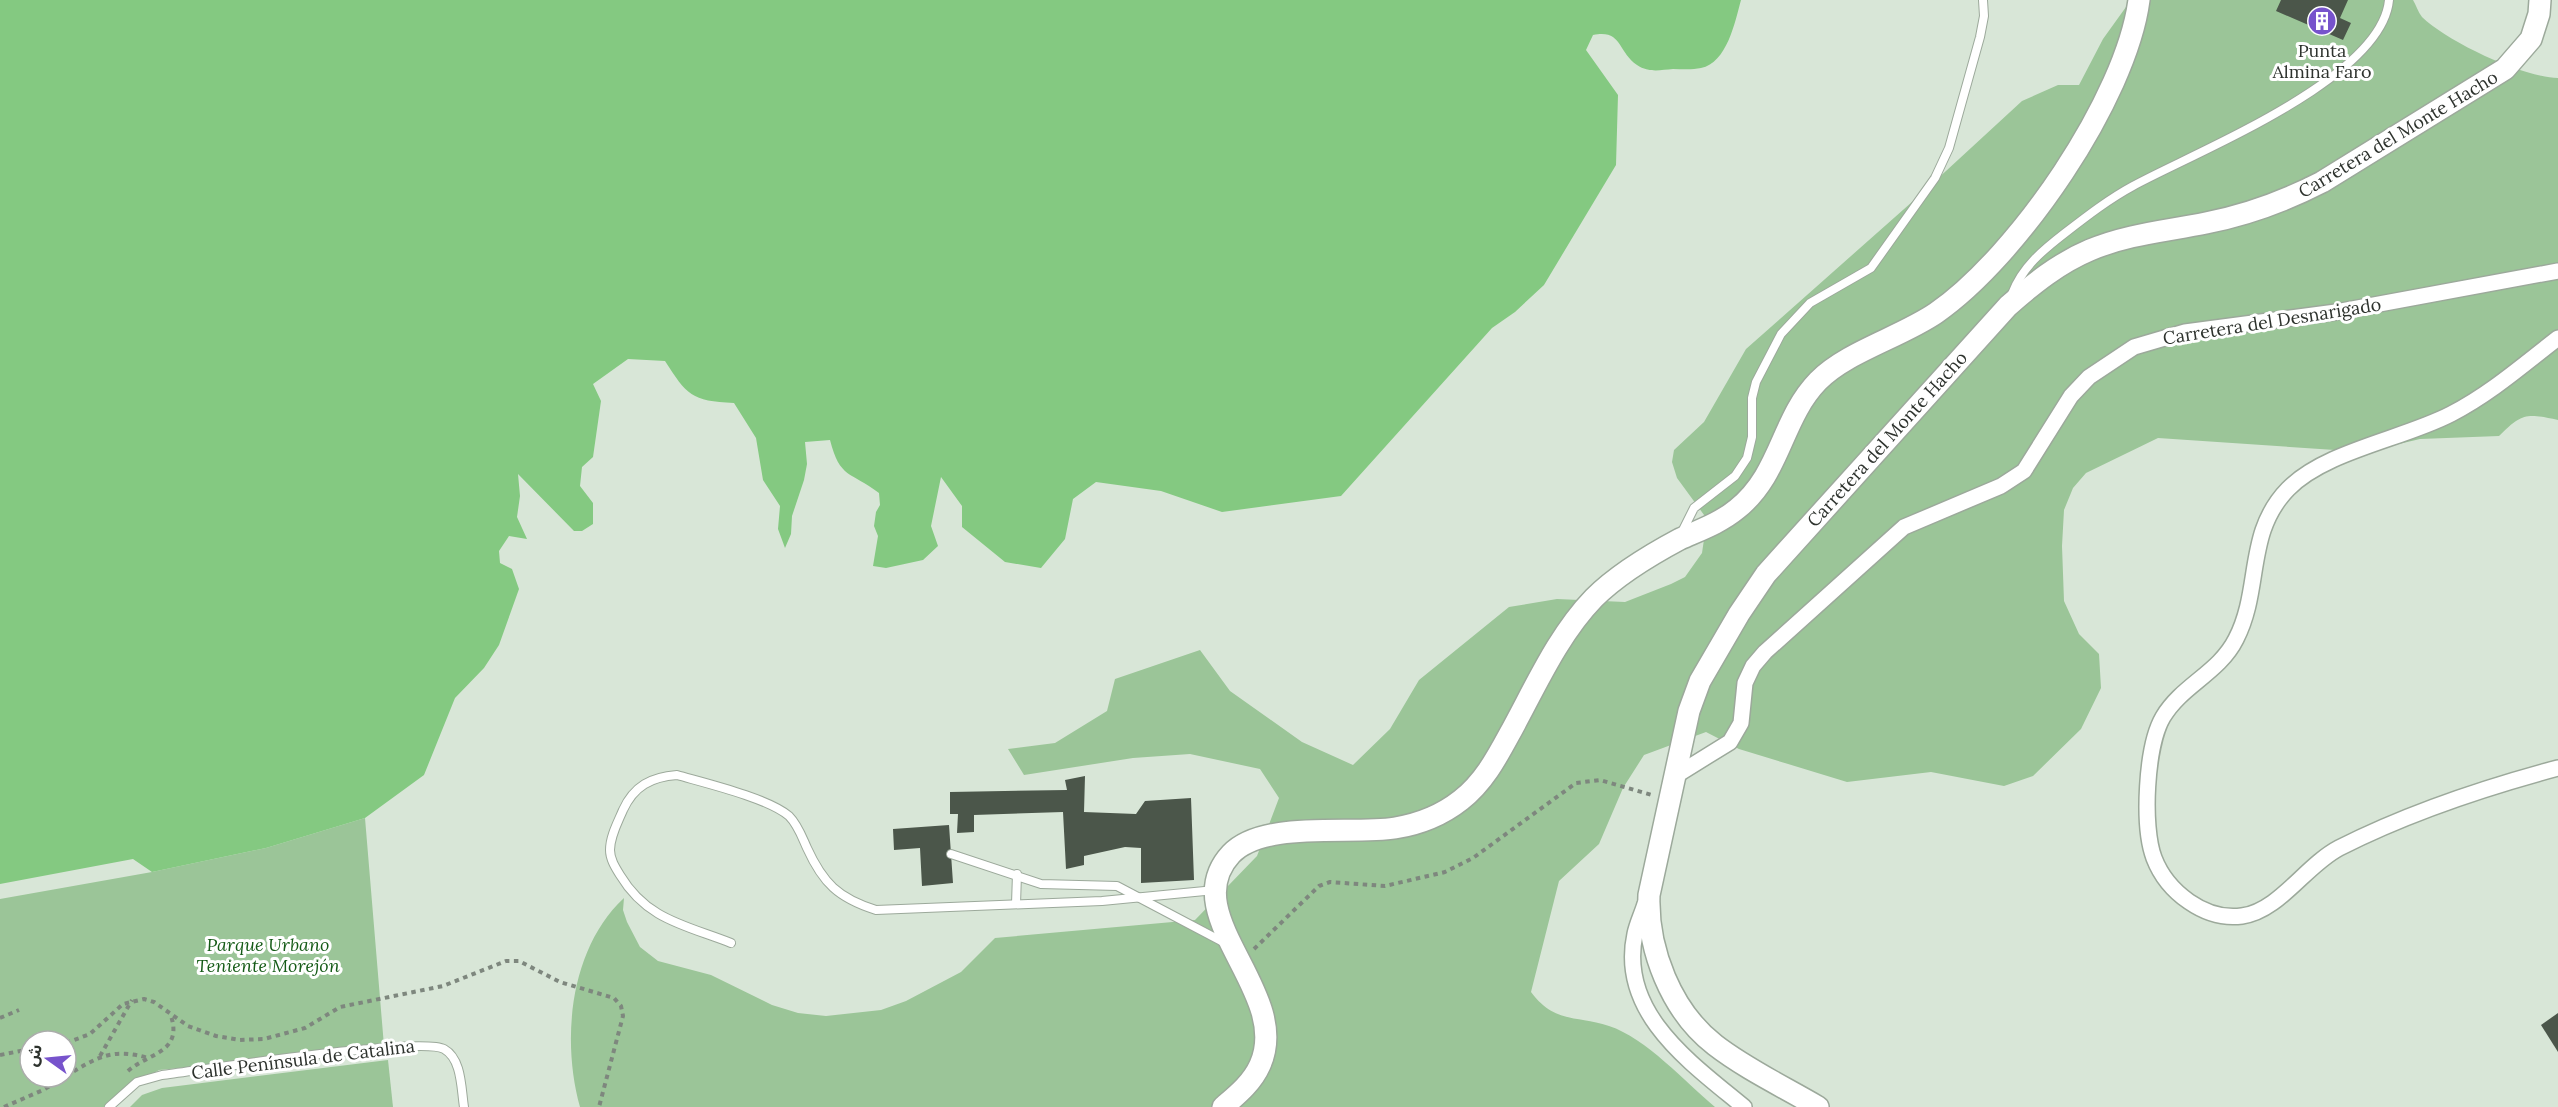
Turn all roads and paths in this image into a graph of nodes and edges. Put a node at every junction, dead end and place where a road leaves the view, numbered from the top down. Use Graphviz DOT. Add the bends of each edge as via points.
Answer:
graph roads {
  1 [pos="1983,0"];
  2 [pos="2139,0"];
  3 [pos="2389,0"];
  4 [pos="2540,0"];
  5 [pos="2558,270"];
  6 [pos="2008,306"];
  7 [pos="2558,338"];
  8 [pos="1678,540"];
  9 [pos="2558,768"];
  10 [pos="1675,776"];
  11 [pos="1670,800"];
  12 [pos="951,854"];
  13 [pos="1017,874"];
  14 [pos="1217,890"];
  15 [pos="1648,895"];
  16 [pos="1140,897"];
  17 [pos="1016,904"];
  18 [pos="731,943"];
  19 [pos="1236,955"];
  20 [pos="133,999"];
  21 [pos="19,1010"];
  22 [pos="171,1016"];
  23 [pos="0,1018"];
  24 [pos="78,1038"];
  25 [pos="18,1051"];
  26 [pos="0,1055"];
  27 [pos="99,1057"];
  28 [pos="148,1058"];
  29 [pos="78,1069"];
  30 [pos="125,1073"];
  31 [pos="45,1089"];
  32 [pos="4,1107"];
  33 [pos="109,1107"];
  34 [pos="464,1107"];
  35 [pos="599,1107"];
  36 [pos="1222,1107"];
  37 [pos="1744,1107"];
  38 [pos="1818,1107"];
  1 -- 8 [label="lane" via="1980,38 1949,148 1935,178 1871,268 1810,303 1781,334 1756,382 1747,458 1735,476 1694,508"];
  2 -- 8 [label="main road" via="2123,62 2101,105 2073,157 2021,230 1939,311 1822,376 1796,410 1762,484 1735,512"];
  3 -- 6 [label="lane" via="2373,37 2344,68 2250,128 2130,187 2085,217 2039,254 2015,287"];
  4 -- 6 [label="main road, Carretera del Monte Hacho" via="2531,39 2505,69 2322,182 2235,217 2121,238 2090,250 2042,278"];
  5 -- 10 [label="street, Carretera del Desnarigado" via="2336,312 2185,332 2159,338 2118,356 2071,396 2024,471 2001,486 1904,527 1765,652 1745,683 1741,723 1730,742"];
  6 -- 10 [label="main road, Carretera del Monte Hacho" via="1766,574 1700,681 1689,711"];
  7 -- 9 [label="street" via="2503,381 2449,415 2309,471 2272,508 2260,532 2248,602 2236,640 2212,672 2164,715 2154,735 2149,756 2150,841 2161,873 2182,897 2224,916 2242,916 2275,902 2335,850 2451,801"];
  8 -- 14 [label="main road" via="1618,577 1592,600 1571,628 1482,780 1464,799 1442,813 1392,829 1292,833 1249,842 1227,858"];
  10 -- 11 [label="main road, Carretera del Monte Hacho"];
  11 -- 15 [label="main road, Carretera del Monte Hacho"];
  11 -- 19 [label="path" via="1600,780 1576,783 1473,858 1445,872 1385,886 1330,882 1319,886"];
  12 -- 13 [label="lane"];
  13 -- 16 [label="lane" via="1041,884 1117,885"];
  13 -- 17 [label="lane"];
  14 -- 16 [label="lane"];
  14 -- 19 [label="main road" via="1218,913"];
  15 -- 37 [label="street" via="1635,935 1633,964 1648,1016 1664,1036"];
  15 -- 38 [label="main road, Carretera del Monte Hacho" via="1652,945 1674,995 1693,1022 1714,1044"];
  16 -- 17 [label="lane"];
  16 -- 19 [label="lane"];
  17 -- 18 [label="lane" via="876,910 853,902 834,889 818,872 797,825 776,807 677,775 645,782 632,794 614,832 610,852 616,869 629,890 649,910"];
  19 -- 36 [label="main road" via="1264,1011 1266,1047 1250,1081"];
  20 -- 22 [label="path" via="154,1002"];
  20 -- 24 [label="path" via="90,1034"];
  20 -- 27 [label="path"];
  21 -- 23 [label="path"];
  22 -- 28 [label="path" via="169,1043 157,1056"];
  22 -- 35 [label="path" via="216,1036 264,1039 305,1028 340,1007 420,992 506,961 519,961 560,982 614,998 621,1006 623,1016"];
  25 -- 26 [label="path"];
  27 -- 28 [label="path" via="124,1053"];
  27 -- 29 [label="path"];
  28 -- 30 [label="path"];
  31 -- 32 [label="path"];
  33 -- 34 [label="lane, Calle Península de Catalina" via="126,1089 156,1076 434,1045 452,1055 457,1064"];
}
